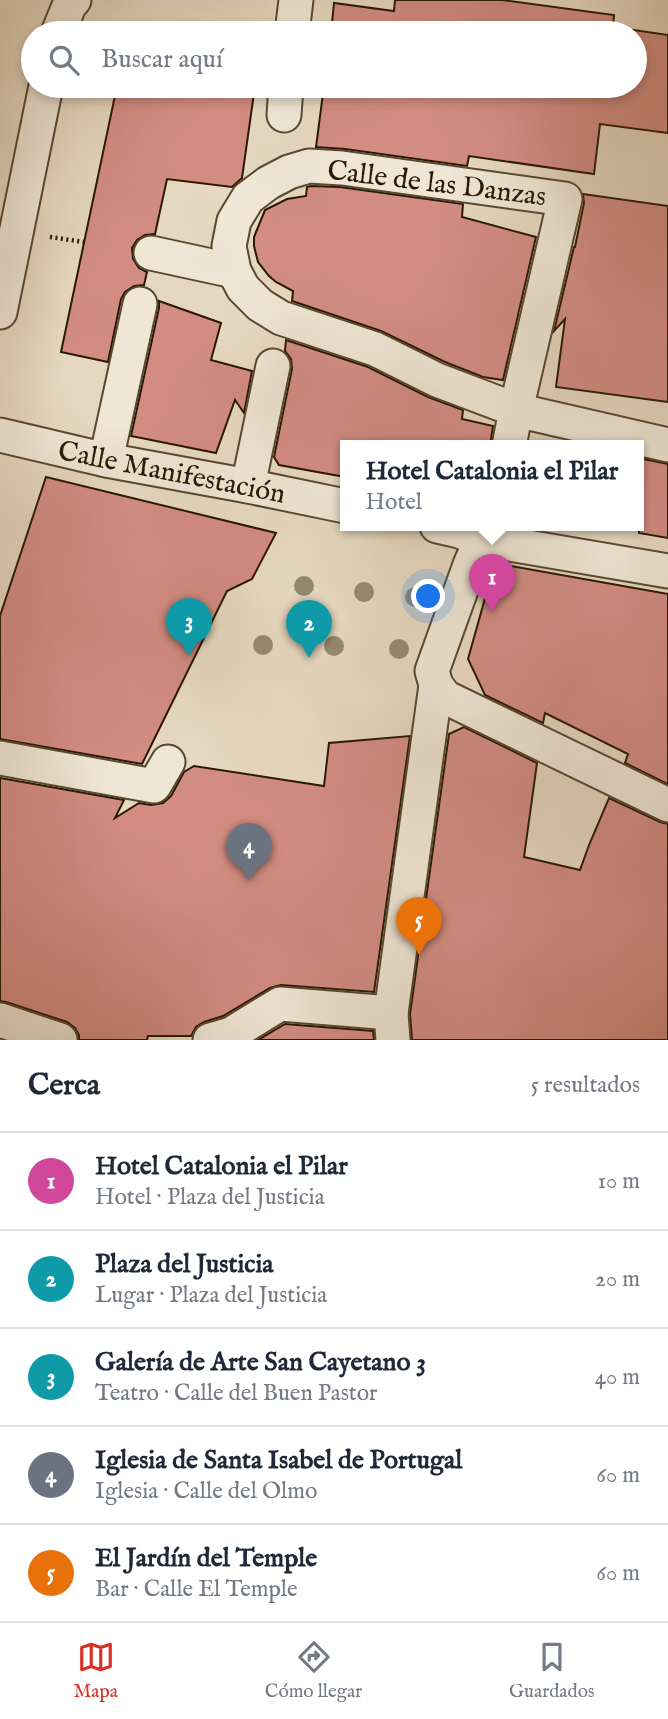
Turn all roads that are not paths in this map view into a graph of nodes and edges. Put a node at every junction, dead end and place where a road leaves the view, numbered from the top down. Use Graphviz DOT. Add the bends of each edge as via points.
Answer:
graph roads {
  1 [pos="74,0"];
  2 [pos="296,0"];
  3 [pos="63,21"];
  4 [pos="293,21"];
  5 [pos="44,98"];
  6 [pos="151,253"];
  7 [pos="234,271"];
  8 [pos="140,304"];
  9 [pos="0,312"];
  10 [pos="277,342"];
  11 [pos="516,410"];
  12 [pos="0,435"];
  13 [pos="510,440"];
  14 [pos="668,445"];
  15 [pos="106,460"];
  16 [pos="248,486"];
  17 [pos="340,505"];
  18 [pos="459,531"];
  19 [pos="483,533"];
  20 [pos="668,571"];
  21 [pos="434,678"];
  22 [pos="0,758"];
  23 [pos="168,762"];
  24 [pos="668,805"];
  25 [pos="0,1020"];
  26 [pos="392,1027"];
  27 [pos="60,1040"];
  28 [pos="210,1040"];
  1 -- 3 [label="street"];
  2 -- 4 [label="street"];
  5 -- 9 [label="street"];
  6 -- 7 [label="street"];
  7 -- 10 [label="street" via="260,304"];
  7 -- 11 [label="street, Calle de las Danzas" via="229,246 234,221 248,198 278,177 309,166 565,199"];
  8 -- 15 [label="street"];
  10 -- 11 [label="street" via="326,334 375,349 437,380"];
  10 -- 16 [label="street"];
  11 -- 13 [label="street"];
  11 -- 14 [label="street"];
  12 -- 15 [label="street, Calle Manifestación"];
  15 -- 16 [label="street, Calle Manifestación"];
  16 -- 17 [label="street, Calle Manifestación"];
  18 -- 19 [label="street"];
  19 -- 20 [label="street"];
  19 -- 21 [label="street"];
  21 -- 24 [label="street" via="445,697"];
  21 -- 26 [label="street"];
  22 -- 23 [label="street" via="154,786"];
  25 -- 27 [label="street"];
  26 -- 28 [label="street" via="280,1004 231,1034"];
}
